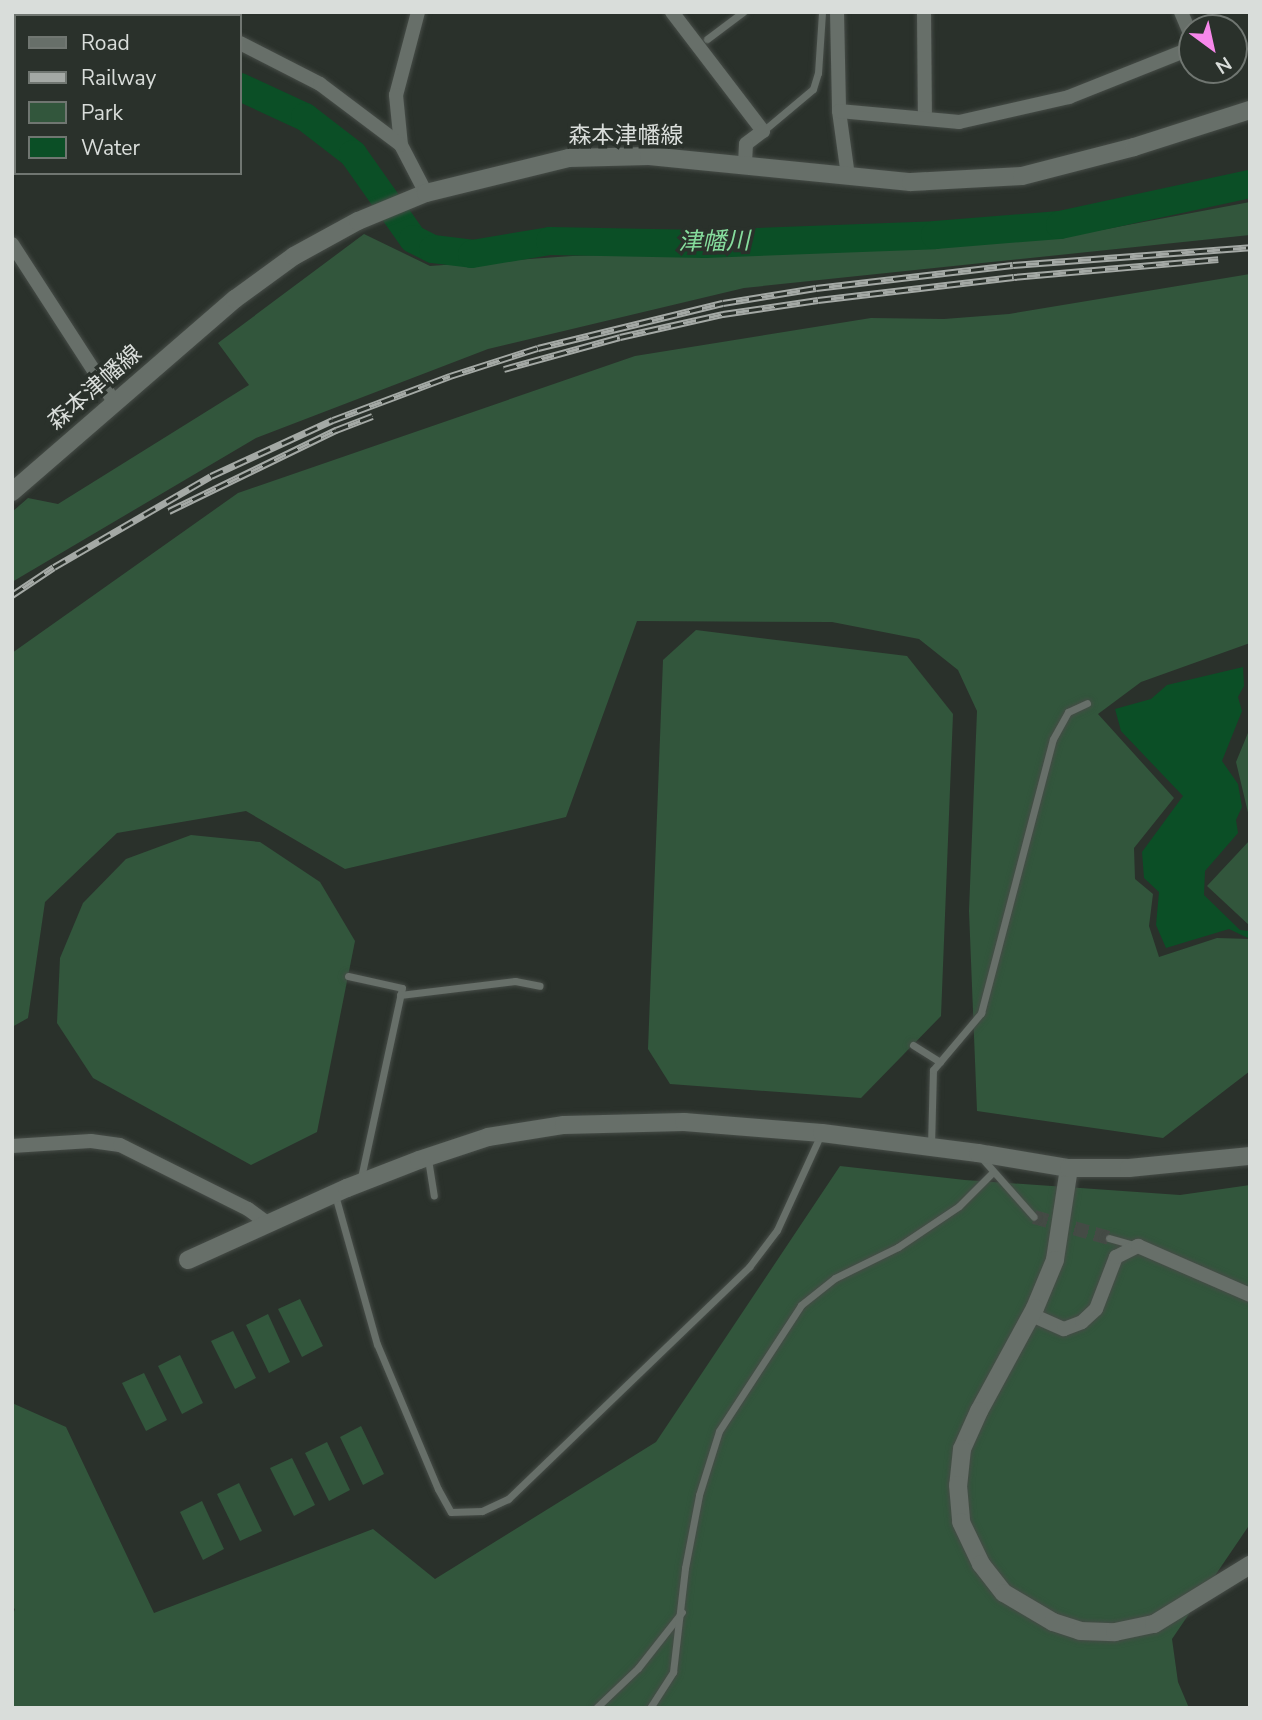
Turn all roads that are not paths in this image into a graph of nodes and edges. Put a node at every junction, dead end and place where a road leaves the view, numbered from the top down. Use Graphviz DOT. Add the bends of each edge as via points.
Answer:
graph roads {
  1 [pos="418,12"];
  2 [pos="672,12"];
  3 [pos="743,12"];
  4 [pos="822,12"];
  5 [pos="837,12"];
  6 [pos="924,12"];
  7 [pos="707,39"];
  8 [pos="242,44"];
  9 [pos="1178,54"];
  10 [pos="1250,110"];
  11 [pos="839,111"];
  12 [pos="925,118"];
  13 [pos="763,131"];
  14 [pos="401,145"];
  15 [pos="745,166"];
  16 [pos="848,176"];
  17 [pos="425,193"];
  18 [pos="12,244"];
  19 [pos="115,403"];
  20 [pos="12,492"];
  21 [pos="1087,703"];
  22 [pos="348,976"];
  23 [pos="540,986"];
  24 [pos="400,995"];
  25 [pos="913,1045"];
  26 [pos="940,1062"];
  27 [pos="822,1133"];
  28 [pos="12,1146"];
  29 [pos="930,1147"];
  30 [pos="978,1153"];
  31 [pos="1250,1156"];
  32 [pos="427,1157"];
  33 [pos="1069,1168"];
  34 [pos="993,1172"];
  35 [pos="360,1183"];
  36 [pos="335,1194"];
  37 [pos="434,1196"];
  38 [pos="1034,1217"];
  39 [pos="267,1223"];
  40 [pos="1109,1238"];
  41 [pos="1138,1246"];
  42 [pos="188,1260"];
  43 [pos="1250,1296"];
  44 [pos="1032,1315"];
  45 [pos="1250,1565"];
  46 [pos="682,1611"];
  47 [pos="596,1708"];
  48 [pos="650,1708"];
  1 -- 14 [label="street" via="396,95"];
  2 -- 13 [label="street"];
  3 -- 7 [label="lane"];
  4 -- 13 [label="lane" via="813,89"];
  5 -- 11 [label="street"];
  6 -- 12 [label="street"];
  8 -- 14 [label="street" via="320,84"];
  9 -- 12 [label="street" via="1069,97 959,122"];
  10 -- 16 [label="street, 森本津幡線" via="1023,176 911,182"];
  11 -- 12 [label="street"];
  11 -- 16 [label="street"];
  13 -- 15 [label="street" via="746,144"];
  14 -- 17 [label="street"];
  15 -- 16 [label="street, 森本津幡線"];
  15 -- 17 [label="street, 森本津幡線" via="649,156 569,158"];
  17 -- 19 [label="street, 森本津幡線" via="358,221 294,256 236,299"];
  18 -- 19 [label="street"];
  19 -- 20 [label="street, 森本津幡線"];
  21 -- 26 [label="lane" via="1068,712 1053,739 981,1013"];
  22 -- 24 [label="lane" via="401,988"];
  23 -- 24 [label="lane" via="515,981"];
  24 -- 35 [label="lane"];
  25 -- 26 [label="lane"];
  26 -- 29 [label="lane" via="933,1070"];
  27 -- 29 [label="street"];
  27 -- 32 [label="street" via="684,1122 564,1125 488,1137"];
  27 -- 36 [label="lane" via="777,1230 749,1268 508,1499 482,1511 451,1511 438,1489 377,1344"];
  28 -- 39 [label="street" via="91,1141 120,1145"];
  29 -- 30 [label="street"];
  30 -- 33 [label="street"];
  30 -- 34 [label="lane"];
  31 -- 33 [label="street" via="1129,1168"];
  32 -- 35 [label="street"];
  32 -- 37 [label="lane"];
  33 -- 44 [label="street" via="1055,1260"];
  34 -- 38 [label="lane"];
  34 -- 46 [label="lane" via="959,1206 898,1247 835,1278 801,1305 719,1431 699,1495"];
  35 -- 36 [label="street"];
  36 -- 39 [label="street"];
  39 -- 42 [label="street"];
  40 -- 41 [label="lane"];
  41 -- 43 [label="street"];
  41 -- 44 [label="street" via="1116,1257 1096,1309 1082,1322 1064,1329"];
  44 -- 45 [label="street" via="962,1448 958,1485 961,1521 981,1564 1004,1593 1053,1622 1080,1631 1115,1632 1154,1623"];
  46 -- 47 [label="lane" via="638,1668"];
  46 -- 48 [label="lane" via="673,1672"];
}
